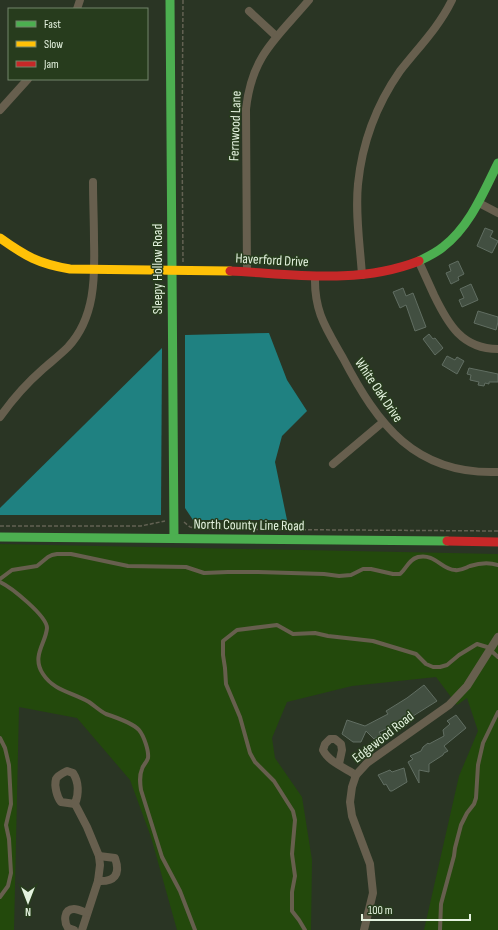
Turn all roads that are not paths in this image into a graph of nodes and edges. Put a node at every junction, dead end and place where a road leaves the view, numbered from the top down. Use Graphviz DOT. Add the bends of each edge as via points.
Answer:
graph roads {
  1 [pos="170,0"];
  2 [pos="309,0"];
  3 [pos="452,0"];
  4 [pos="249,11"];
  5 [pos="276,36"];
  6 [pos="27,80"];
  7 [pos="0,110"];
  8 [pos="498,163"];
  9 [pos="93,182"];
  10 [pos="478,203"];
  11 [pos="498,213"];
  12 [pos="0,238"];
  13 [pos="419,262"];
  14 [pos="95,270"];
  15 [pos="171,270"];
  16 [pos="247,272"];
  17 [pos="362,275"];
  18 [pos="315,276"];
  19 [pos="498,350"];
  20 [pos="0,417"];
  21 [pos="383,422"];
  22 [pos="333,464"];
  23 [pos="498,472"];
  24 [pos="0,537"];
  25 [pos="174,538"];
  26 [pos="498,542"];
  27 [pos="498,565"];
  28 [pos="0,579"];
  29 [pos="0,582"];
  30 [pos="498,636"];
  31 [pos="490,649"];
  32 [pos="498,657"];
  33 [pos="498,712"];
  34 [pos="0,738"];
  35 [pos="339,764"];
  36 [pos="356,775"];
  37 [pos="75,804"];
  38 [pos="99,856"];
  39 [pos="98,881"];
  40 [pos="0,897"];
  41 [pos="88,913"];
  42 [pos="74,930"];
  43 [pos="82,930"];
  44 [pos="195,930"];
  45 [pos="305,930"];
  46 [pos="364,930"];
  47 [pos="440,930"];
  1 -- 15 [label="street, Sleepy Hollow Road"];
  2 -- 5 [label="street, Fernwood Lane"];
  3 -- 17 [label="street" via="400,72 372,125 358,184"];
  4 -- 5 [label="street"];
  5 -- 16 [label="street, Fernwood Lane" via="257,64 247,98"];
  6 -- 7 [label="street"];
  8 -- 10 [label="street, Haverford Drive"];
  9 -- 14 [label="street"];
  10 -- 11 [label="street"];
  10 -- 13 [label="street, Haverford Drive" via="455,236"];
  12 -- 14 [label="street, Haverford Drive" via="29,258 45,264 76,270"];
  13 -- 17 [label="street, Haverford Drive" via="394,270"];
  13 -- 19 [label="street" via="455,331 472,344"];
  14 -- 15 [label="street, Haverford Drive"];
  14 -- 20 [label="street" via="92,300 83,328 68,348 42,370"];
  15 -- 16 [label="street, Haverford Drive"];
  15 -- 25 [label="street, Sleepy Hollow Road"];
  16 -- 18 [label="street, Haverford Drive"];
  17 -- 18 [label="street, Haverford Drive"];
  18 -- 21 [label="street, White Oak Drive" via="316,298 322,319 354,380"];
  21 -- 22 [label="street"];
  21 -- 23 [label="street, White Oak Drive" via="412,449 435,462 465,471"];
  24 -- 25 [label="street, North County Line Road"];
  25 -- 26 [label="street, North County Line Road"];
  27 -- 28 [label="lane" via="481,563 454,571 426,557 412,559 400,574 371,569 339,576 258,572 204,573 186,567 128,566 71,554 57,554 48,557 37,566 12,570"];
  29 -- 44 [label="lane" via="20,595 46,623 47,629 38,658 42,674 56,688 138,729 146,746 148,758 139,782 162,857 180,891"];
  30 -- 31 [label="street, Edgewood Road"];
  31 -- 32 [label="lane"];
  31 -- 36 [label="street, Edgewood Road" via="467,686 448,704 367,763"];
  31 -- 45 [label="lane" via="476,644 447,665 433,667 416,654 373,641 315,633 293,634 277,625 237,630 223,641 226,684 240,717 250,753 281,790 293,811 295,820 292,854 295,876 292,911"];
  33 -- 47 [label="lane" via="483,744 474,804 461,825 441,904"];
  34 -- 40 [label="lane" via="9,765 11,804 6,825 11,874 8,886"];
  35 -- 36 [label="street"];
  36 -- 46 [label="street, Edgewood Road" via="350,802 352,816 370,864 372,893"];
  37 -- 38 [label="street"];
  38 -- 39 [label="street"];
  38 -- 39 [label="street" via="115,858 117,863 113,879 107,882"];
  39 -- 41 [label="street"];
  41 -- 42 [label="street" via="69,910 65,916 65,923 68,928"];
  41 -- 43 [label="street"];
}
